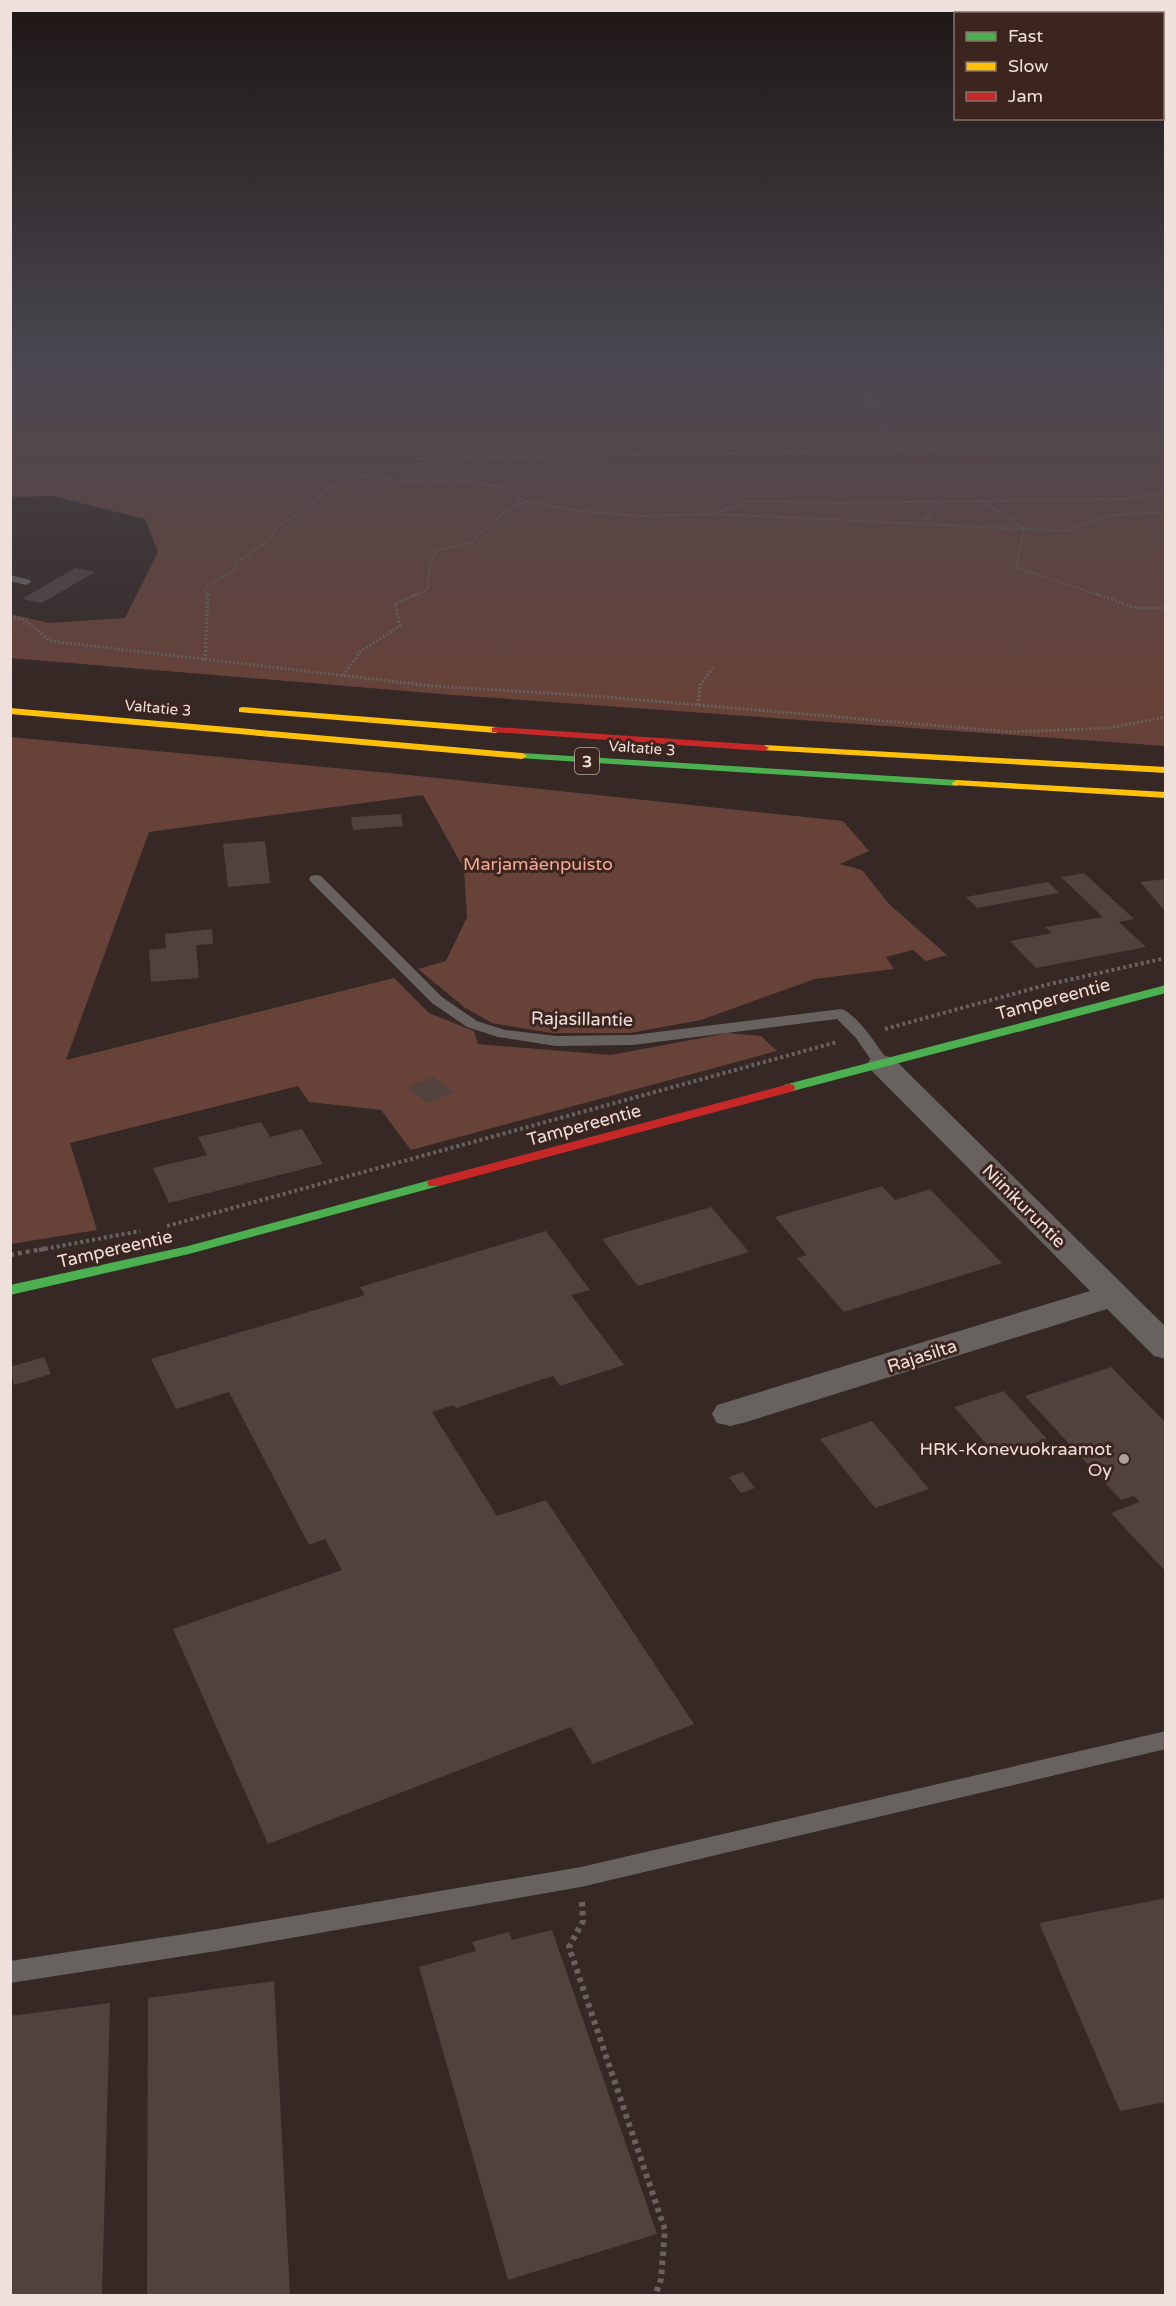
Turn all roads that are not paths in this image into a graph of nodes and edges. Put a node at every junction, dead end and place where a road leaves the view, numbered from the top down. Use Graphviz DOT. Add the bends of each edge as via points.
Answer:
graph roads {
  1 [pos="10,578"];
  2 [pos="26,582"];
  3 [pos="228,708"];
  4 [pos="10,711"];
  5 [pos="1166,770"];
  6 [pos="1166,795"];
  7 [pos="316,879"];
  8 [pos="1166,989"];
  9 [pos="882,1064"];
  10 [pos="10,1290"];
  11 [pos="1112,1296"];
  12 [pos="1166,1348"];
  13 [pos="730,1414"];
  14 [pos="1166,1740"];
  15 [pos="10,1972"];
  1 -- 2 [label="lane"];
  3 -- 5 [label="main road, Valtatie 3 / 3" via="668,743"];
  4 -- 6 [label="main road, Valtatie 3 / 3" via="661,766"];
  7 -- 9 [label="lane, Rajasillantie" via="437,1000 472,1024 503,1034 556,1041 633,1040 841,1014"];
  8 -- 9 [label="main road, Tampereentie"];
  9 -- 10 [label="main road, Tampereentie" via="189,1250"];
  9 -- 11 [label="street, Niinikuruntie"];
  11 -- 12 [label="street, Niinikuruntie"];
  11 -- 13 [label="street, Rajasilta"];
  14 -- 15 [label="lane" via="581,1877"];
}
